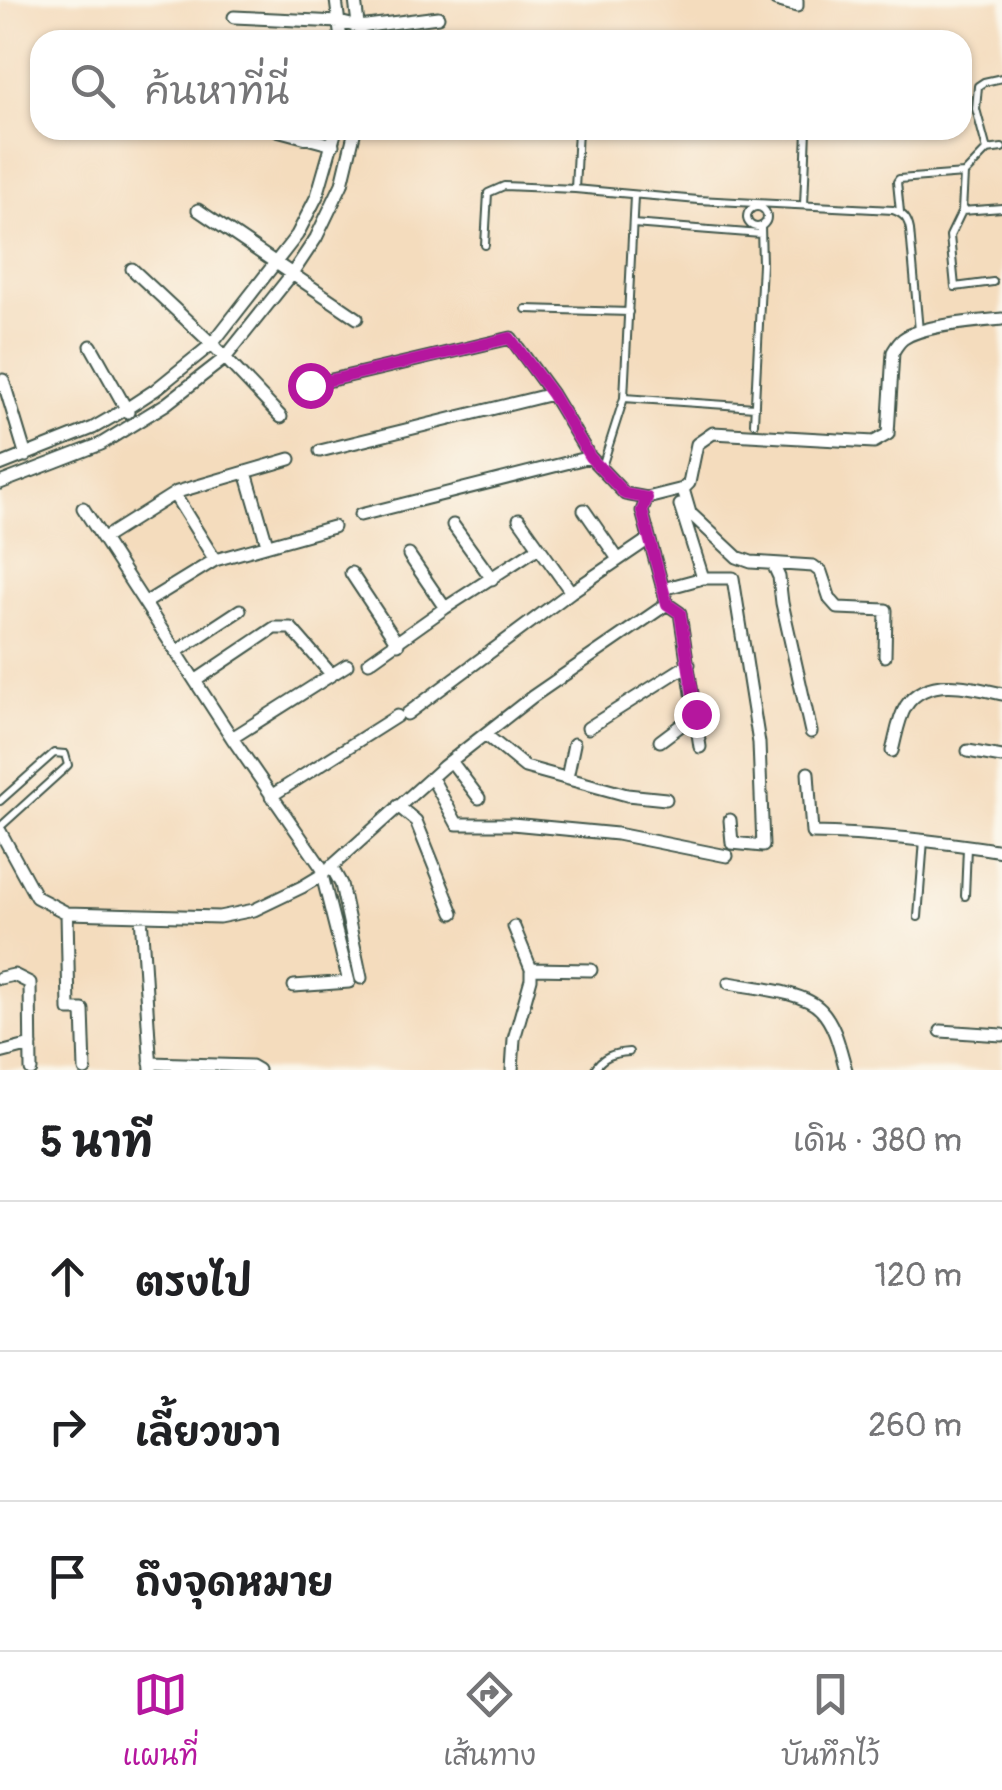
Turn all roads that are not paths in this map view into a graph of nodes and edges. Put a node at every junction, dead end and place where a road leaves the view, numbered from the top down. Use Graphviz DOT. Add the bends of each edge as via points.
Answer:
graph roads {
  1 [pos="336,0"];
  2 [pos="355,0"];
  3 [pos="776,0"];
  4 [pos="797,0"];
  5 [pos="234,16"];
  6 [pos="438,18"];
  7 [pos="340,22"];
  8 [pos="340,30"];
  9 [pos="354,30"];
  10 [pos="359,30"];
  11 [pos="375,30"];
  12 [pos="1002,78"];
  13 [pos="311,140"];
  14 [pos="334,140"];
  15 [pos="352,140"];
  16 [pos="577,140"];
  17 [pos="806,140"];
  18 [pos="332,146"];
  19 [pos="1002,148"];
  20 [pos="987,150"];
  21 [pos="964,174"];
  22 [pos="575,189"];
  23 [pos="634,196"];
  24 [pos="744,202"];
  25 [pos="773,204"];
  26 [pos="804,205"];
  27 [pos="1002,208"];
  28 [pos="198,210"];
  29 [pos="748,212"];
  30 [pos="765,212"];
  31 [pos="900,212"];
  32 [pos="962,212"];
  33 [pos="633,224"];
  34 [pos="761,230"];
  35 [pos="485,245"];
  36 [pos="276,263"];
  37 [pos="132,268"];
  38 [pos="292,274"];
  39 [pos="993,282"];
  40 [pos="526,310"];
  41 [pos="629,312"];
  42 [pos="357,318"];
  43 [pos="1002,319"];
  44 [pos="919,332"];
  45 [pos="212,344"];
  46 [pos="91,346"];
  47 [pos="225,358"];
  48 [pos="3,380"];
  49 [pos="310,385"];
  50 [pos="552,394"];
  51 [pos="624,398"];
  52 [pos="755,407"];
  53 [pos="126,409"];
  54 [pos="281,417"];
  55 [pos="754,423"];
  56 [pos="134,425"];
  57 [pos="320,451"];
  58 [pos="26,456"];
  59 [pos="590,457"];
  60 [pos="290,458"];
  61 [pos="0,465"];
  62 [pos="601,470"];
  63 [pos="246,472"];
  64 [pos="0,484"];
  65 [pos="679,490"];
  66 [pos="174,494"];
  67 [pos="647,498"];
  68 [pos="83,508"];
  69 [pos="584,510"];
  70 [pos="360,515"];
  71 [pos="518,519"];
  72 [pos="454,525"];
  73 [pos="333,526"];
  74 [pos="104,538"];
  75 [pos="648,539"];
  76 [pos="267,544"];
  77 [pos="539,548"];
  78 [pos="409,555"];
  79 [pos="618,559"];
  80 [pos="215,560"];
  81 [pos="773,564"];
  82 [pos="352,573"];
  83 [pos="702,578"];
  84 [pos="492,579"];
  85 [pos="663,589"];
  86 [pos="572,592"];
  87 [pos="145,603"];
  88 [pos="667,604"];
  89 [pos="446,608"];
  90 [pos="240,610"];
  91 [pos="398,644"];
  92 [pos="176,652"];
  93 [pos="885,656"];
  94 [pos="370,662"];
  95 [pos="689,664"];
  96 [pos="347,665"];
  97 [pos="332,674"];
  98 [pos="195,681"];
  99 [pos="1002,694"];
  100 [pos="696,714"];
  101 [pos="588,728"];
  102 [pos="811,732"];
  103 [pos="486,734"];
  104 [pos="232,738"];
  105 [pos="660,741"];
  106 [pos="574,744"];
  107 [pos="700,747"];
  108 [pos="892,751"];
  109 [pos="968,751"];
  110 [pos="1002,757"];
  111 [pos="451,761"];
  112 [pos="808,773"];
  113 [pos="432,778"];
  114 [pos="566,778"];
  115 [pos="271,796"];
  116 [pos="478,798"];
  117 [pos="666,800"];
  118 [pos="0,801"];
  119 [pos="398,806"];
  120 [pos="730,820"];
  121 [pos="2,838"];
  122 [pos="924,840"];
  123 [pos="967,845"];
  124 [pos="1002,851"];
  125 [pos="727,856"];
  126 [pos="326,871"];
  127 [pos="965,896"];
  128 [pos="67,913"];
  129 [pos="454,914"];
  130 [pos="141,915"];
  131 [pos="918,917"];
  132 [pos="514,927"];
  133 [pos="530,969"];
  134 [pos="591,970"];
  135 [pos="0,978"];
  136 [pos="361,978"];
  137 [pos="729,983"];
  138 [pos="294,986"];
  139 [pos="942,1031"];
  140 [pos="1002,1035"];
  141 [pos="31,1045"];
  142 [pos="630,1052"];
  143 [pos="0,1053"];
  144 [pos="150,1066"];
  145 [pos="194,1067"];
  146 [pos="31,1070"];
  147 [pos="85,1070"];
  148 [pos="258,1070"];
  149 [pos="512,1070"];
  150 [pos="594,1070"];
  151 [pos="846,1070"];
  1 -- 7 [label="street"];
  2 -- 10 [label="street"];
  3 -- 4 [label="street" via="797,6"];
  5 -- 7 [label="street"];
  6 -- 11 [label="street"];
  7 -- 8 [label="street"];
  7 -- 9 [label="street"];
  12 -- 20 [label="lane" via="978,86 976,109"];
  13 -- 18 [label="street"];
  14 -- 18 [label="street"];
  15 -- 38 [label="street" via="342,184"];
  16 -- 22 [label="lane"];
  17 -- 26 [label="lane"];
  18 -- 36 [label="street" via="316,196"];
  19 -- 20 [label="lane"];
  20 -- 21 [label="lane"];
  21 -- 31 [label="lane" via="899,179"];
  21 -- 32 [label="lane"];
  22 -- 23 [label="lane"];
  22 -- 35 [label="lane" via="504,186 488,194"];
  23 -- 24 [label="lane"];
  23 -- 33 [label="lane"];
  24 -- 25 [label="lane"];
  24 -- 29 [label="lane"];
  25 -- 26 [label="lane"];
  25 -- 30 [label="lane"];
  26 -- 31 [label="lane"];
  27 -- 32 [label="lane"];
  28 -- 36 [label="street"];
  29 -- 30 [label="lane"];
  29 -- 34 [label="lane"];
  30 -- 34 [label="lane"];
  31 -- 44 [label="lane" via="910,230"];
  32 -- 39 [label="lane" via="950,236 955,287"];
  33 -- 34 [label="lane"];
  33 -- 41 [label="lane"];
  34 -- 52 [label="lane"];
  36 -- 38 [label="street"];
  36 -- 45 [label="street"];
  37 -- 45 [label="street"];
  38 -- 42 [label="street"];
  38 -- 47 [label="street"];
  40 -- 41 [label="lane"];
  41 -- 51 [label="lane"];
  43 -- 44 [label="street"];
  44 -- 65 [label="street" via="893,352 888,434 874,442 712,433 697,444 689,483"];
  45 -- 47 [label="street"];
  45 -- 53 [label="street"];
  46 -- 53 [label="street"];
  47 -- 54 [label="street"];
  47 -- 56 [label="street"];
  48 -- 58 [label="street"];
  49 -- 50 [label="street" via="510,338"];
  50 -- 57 [label="street"];
  50 -- 59 [label="street"];
  51 -- 52 [label="lane"];
  51 -- 62 [label="lane"];
  52 -- 55 [label="lane"];
  53 -- 56 [label="street"];
  53 -- 58 [label="street"];
  56 -- 64 [label="street"];
  58 -- 61 [label="street"];
  59 -- 62 [label="street"];
  59 -- 70 [label="street"];
  60 -- 63 [label="street"];
  62 -- 67 [label="street" via="625,494"];
  63 -- 66 [label="street"];
  63 -- 76 [label="street"];
  65 -- 67 [label="street"];
  65 -- 81 [label="street" via="690,512 730,552"];
  65 -- 83 [label="street"];
  66 -- 74 [label="street"];
  66 -- 80 [label="street"];
  67 -- 75 [label="street" via="642,511"];
  68 -- 74 [label="street"];
  69 -- 79 [label="street"];
  71 -- 77 [label="street"];
  72 -- 84 [label="street"];
  73 -- 76 [label="street"];
  74 -- 87 [label="street"];
  75 -- 79 [label="street"];
  75 -- 85 [label="street"];
  76 -- 80 [label="street"];
  77 -- 84 [label="street"];
  77 -- 86 [label="street"];
  78 -- 89 [label="street"];
  79 -- 86 [label="street"];
  80 -- 87 [label="street"];
  81 -- 93 [label="street" via="818,568 838,608 886,610"];
  81 -- 102 [label="street"];
  82 -- 91 [label="street"];
  83 -- 85 [label="street"];
  83 -- 120 [label="street" via="733,578 759,744 763,846 732,843"];
  84 -- 89 [label="street"];
  85 -- 88 [label="street"];
  86 -- 115 [label="street" via="402,715"];
  87 -- 92 [label="street"];
  88 -- 95 [label="street" via="680,613"];
  88 -- 103 [label="street"];
  89 -- 91 [label="street"];
  90 -- 92 [label="street"];
  91 -- 94 [label="street"];
  92 -- 98 [label="street"];
  95 -- 100 [label="street"];
  95 -- 101 [label="street"];
  96 -- 97 [label="street"];
  97 -- 98 [label="street" via="291,628 274,628"];
  97 -- 104 [label="street"];
  98 -- 104 [label="street"];
  99 -- 108 [label="street" via="929,688 906,706"];
  100 -- 105 [label="street"];
  100 -- 107 [label="street"];
  103 -- 111 [label="street"];
  103 -- 114 [label="street" via="525,767"];
  104 -- 115 [label="street"];
  106 -- 114 [label="street"];
  109 -- 110 [label="street"];
  111 -- 113 [label="street"];
  111 -- 116 [label="street"];
  112 -- 122 [label="street" via="812,833"];
  113 -- 119 [label="street"];
  113 -- 125 [label="street" via="457,824 617,834"];
  114 -- 117 [label="street"];
  115 -- 126 [label="street"];
  118 -- 121 [label="lane" via="54,753 66,754 68,765"];
  119 -- 126 [label="street"];
  119 -- 129 [label="street" via="416,821"];
  121 -- 128 [label="street" via="36,897"];
  122 -- 123 [label="street"];
  122 -- 131 [label="lane"];
  123 -- 124 [label="street"];
  123 -- 127 [label="lane"];
  126 -- 130 [label="street" via="254,910 219,917"];
  126 -- 136 [label="street" via="341,884"];
  126 -- 138 [label="street" via="350,982"];
  128 -- 130 [label="street"];
  128 -- 147 [label="street" via="69,1010 83,1010"];
  130 -- 144 [label="street"];
  132 -- 133 [label="street"];
  133 -- 134 [label="street"];
  133 -- 149 [label="street"];
  135 -- 141 [label="street" via="14,975 30,983"];
  137 -- 151 [label="street" via="808,999 835,1032"];
  139 -- 140 [label="street"];
  141 -- 143 [label="street"];
  141 -- 146 [label="street"];
  142 -- 150 [label="lane" via="606,1056"];
  144 -- 145 [label="street"];
  145 -- 148 [label="street"];
}
